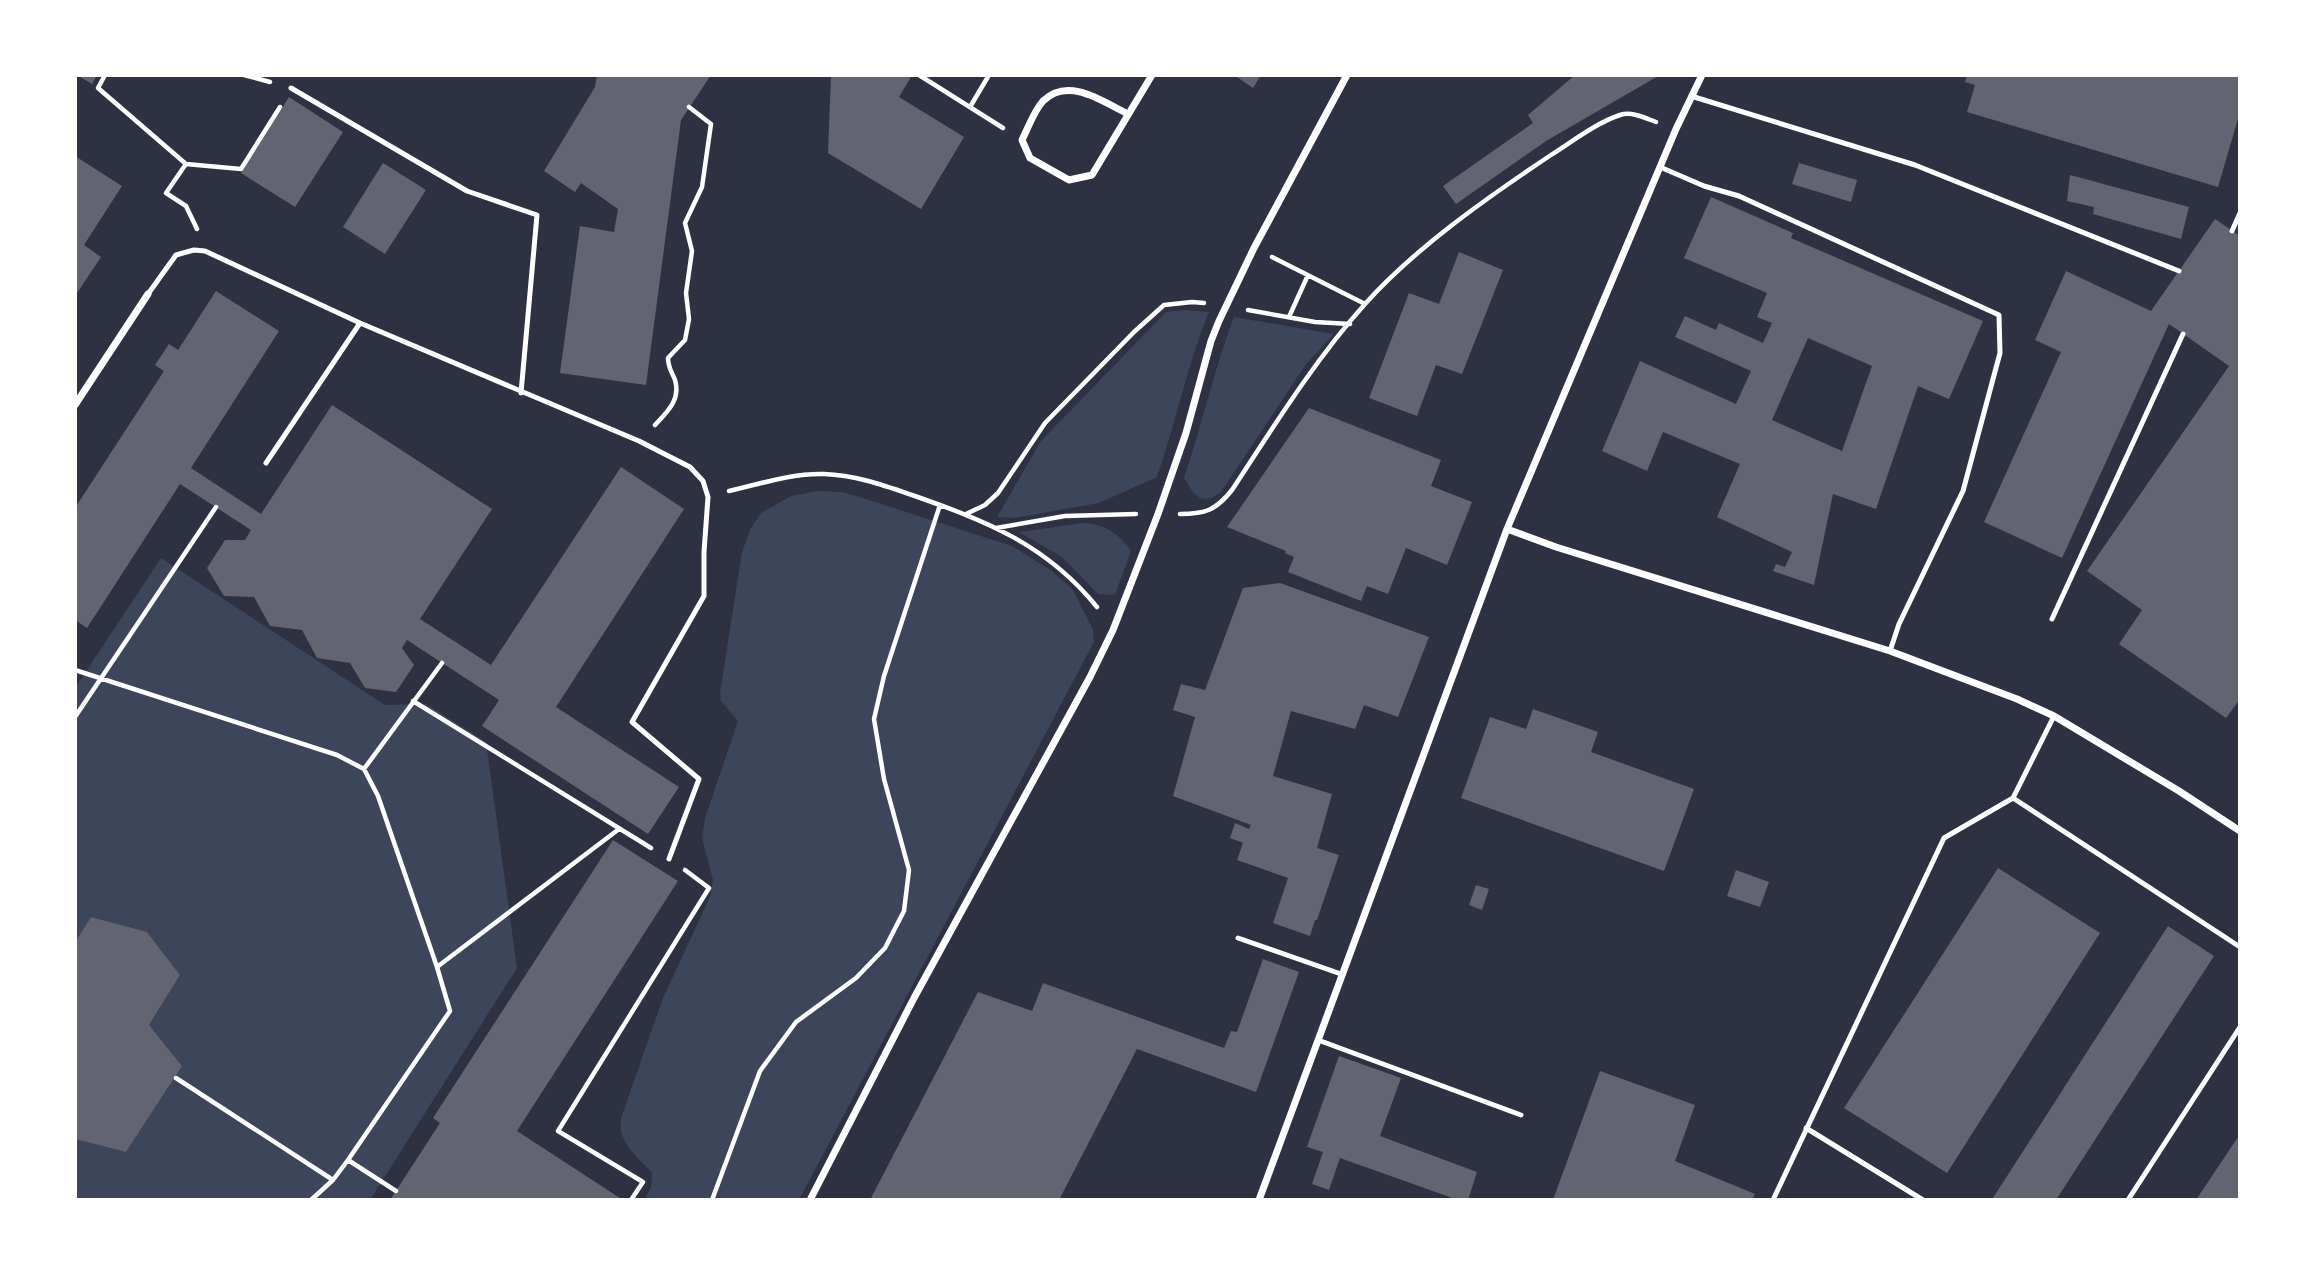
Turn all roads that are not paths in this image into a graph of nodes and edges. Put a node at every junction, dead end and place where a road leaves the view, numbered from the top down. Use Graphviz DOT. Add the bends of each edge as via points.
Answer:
graph roads {
  1 [pos="1152,75"];
  2 [pos="1347,75"];
  3 [pos="1702,75"];
  4 [pos="291,88"];
  5 [pos="1691,96"];
  6 [pos="1128,114"];
  7 [pos="1660,167"];
  8 [pos="2240,213"];
  9 [pos="2232,231"];
  10 [pos="2179,271"];
  11 [pos="148,294"];
  12 [pos="360,323"];
  13 [pos="2183,334"];
  14 [pos="521,393"];
  15 [pos="75,405"];
  16 [pos="266,463"];
  17 [pos="1507,529"];
  18 [pos="2052,620"];
  19 [pos="1890,652"];
  20 [pos="2054,716"];
  21 [pos="2013,798"];
  22 [pos="2240,831"];
  23 [pos="669,859"];
  24 [pos="1238,938"];
  25 [pos="2240,947"];
  26 [pos="1341,974"];
  27 [pos="2240,1027"];
  28 [pos="1318,1040"];
  29 [pos="1521,1115"];
  30 [pos="1806,1128"];
  31 [pos="810,1200"];
  32 [pos="1259,1200"];
  33 [pos="1773,1200"];
  34 [pos="1923,1200"];
  35 [pos="2128,1200"];
  1 -- 6 [label="street"];
  2 -- 31 [label="street" via="1225,306 1186,433 1113,630"];
  3 -- 5 [label="street"];
  4 -- 14 [label="lane" via="467,191 537,215"];
  5 -- 7 [label="street"];
  5 -- 10 [label="lane" via="1915,164"];
  6 -- 6 [label="street" via="1092,175 1069,180 1030,158 1022,139 1043,102 1059,91 1082,91"];
  7 -- 17 [label="street"];
  7 -- 19 [label="lane" via="1738,196 1999,315 2000,353 1963,491"];
  8 -- 9 [label="lane"];
  11 -- 12 [label="lane" via="176,255 205,251"];
  11 -- 15 [label="street"];
  12 -- 14 [label="lane"];
  12 -- 16 [label="lane"];
  13 -- 18 [label="lane"];
  14 -- 23 [label="lane" via="639,441 690,467 703,481 708,497 704,596 632,722 699,779"];
  17 -- 19 [label="street"];
  17 -- 26 [label="street"];
  19 -- 20 [label="street"];
  20 -- 21 [label="lane"];
  20 -- 22 [label="street"];
  21 -- 25 [label="lane"];
  21 -- 30 [label="lane" via="1944,838"];
  24 -- 26 [label="lane"];
  26 -- 28 [label="street"];
  27 -- 35 [label="lane"];
  28 -- 29 [label="lane"];
  28 -- 32 [label="street"];
  30 -- 33 [label="lane"];
  30 -- 34 [label="lane"];
}
